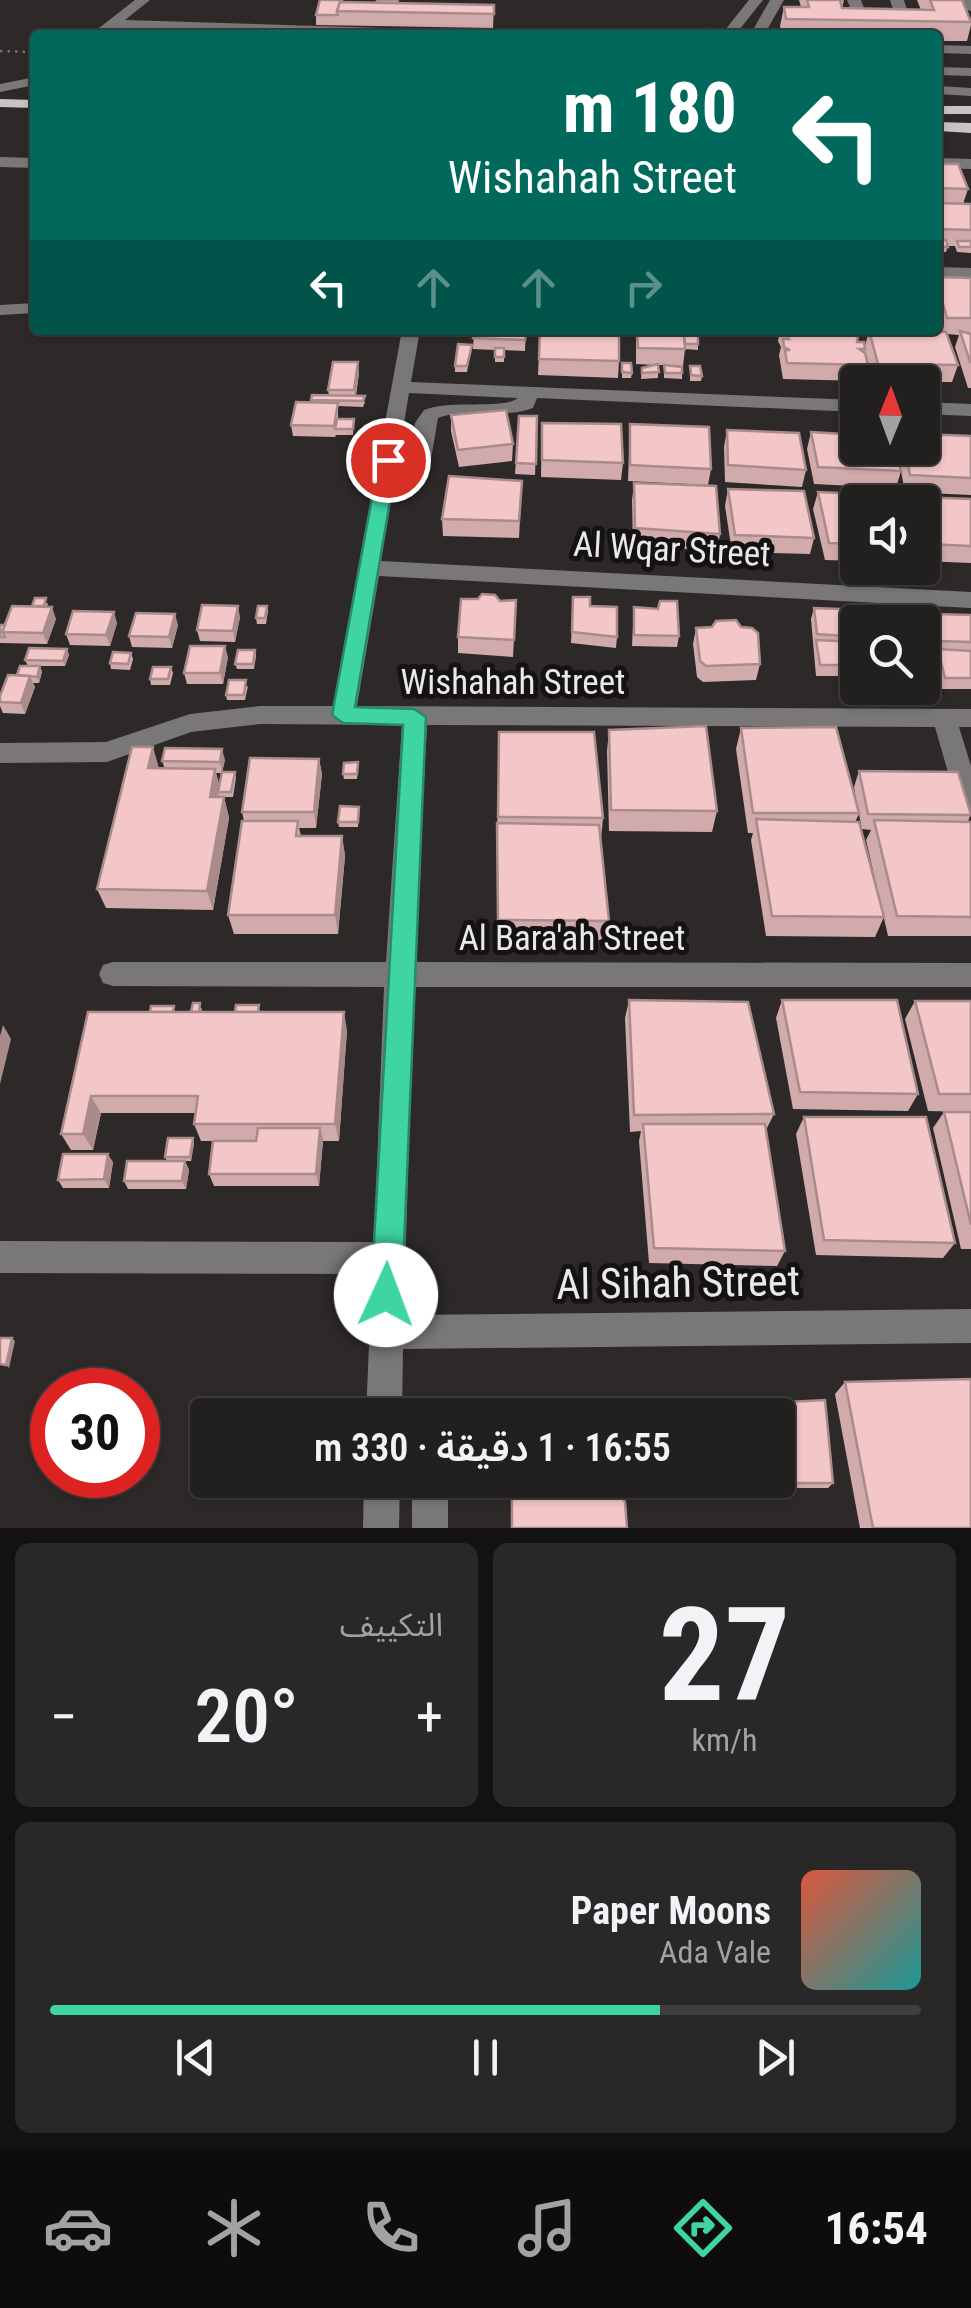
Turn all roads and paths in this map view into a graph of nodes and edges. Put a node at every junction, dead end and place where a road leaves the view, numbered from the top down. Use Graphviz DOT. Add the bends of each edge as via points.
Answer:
graph roads {
  1 [pos="143,0"];
  2 [pos="756,0"];
  3 [pos="777,0"];
  4 [pos="854,0"];
  5 [pos="897,0"];
  6 [pos="115,25"];
  7 [pos="298,30"];
  8 [pos="732,30"];
  9 [pos="760,30"];
  10 [pos="0,50"];
  11 [pos="942,50"];
  12 [pos="971,50"];
  13 [pos="30,52"];
  14 [pos="942,71"];
  15 [pos="971,72"];
  16 [pos="30,85"];
  17 [pos="0,88"];
  18 [pos="942,90"];
  19 [pos="971,92"];
  20 [pos="0,104"];
  21 [pos="30,104"];
  22 [pos="942,128"];
  23 [pos="971,128"];
  24 [pos="0,162"];
  25 [pos="942,162"];
  26 [pos="30,163"];
  27 [pos="971,164"];
  28 [pos="942,272"];
  29 [pos="971,273"];
  30 [pos="30,308"];
  31 [pos="0,310"];
  32 [pos="410,335"];
  33 [pos="400,387"];
  34 [pos="529,392"];
  35 [pos="840,405"];
  36 [pos="940,409"];
  37 [pos="971,410"];
  38 [pos="420,465"];
  39 [pos="370,568"];
  40 [pos="971,600"];
  41 [pos="343,715"];
  42 [pos="414,717"];
  43 [pos="944,718"];
  44 [pos="971,718"];
  45 [pos="0,754"];
  46 [pos="971,807"];
  47 [pos="112,974"];
  48 [pos="399,975"];
  49 [pos="971,975"];
  50 [pos="0,1257"];
  51 [pos="387,1258"];
  52 [pos="971,1326"];
  53 [pos="386,1332"];
  54 [pos="384,1398"];
  55 [pos="382,1498"];
  56 [pos="430,1498"];
  57 [pos="381,1528"];
  58 [pos="430,1528"];
  1 -- 6 [label="street"];
  2 -- 8 [label="street"];
  3 -- 9 [label="street"];
  4 -- 5 [label="street" via="860,22 896,26 904,23"];
  6 -- 7 [label="street"];
  10 -- 13 [label="path"];
  11 -- 12 [label="street"];
  14 -- 15 [label="street"];
  16 -- 17 [label="main road"];
  18 -- 19 [label="street"];
  20 -- 21 [label="main road"];
  22 -- 23 [label="main road"];
  24 -- 26 [label="street"];
  25 -- 27 [label="street"];
  28 -- 29 [label="street"];
  30 -- 31 [label="street"];
  32 -- 33 [label="street"];
  33 -- 34 [label="street"];
  33 -- 39 [label="street"];
  34 -- 35 [label="street"];
  34 -- 38 [label="street" via="516,409 430,414"];
  36 -- 37 [label="street"];
  39 -- 40 [label="street, Al Wqar Street"];
  39 -- 41 [label="street"];
  41 -- 42 [label="street, Wishahah Street"];
  41 -- 45 [label="street, Wishahah Street" via="225,718 107,752"];
  42 -- 43 [label="street, Wishahah Street"];
  42 -- 48 [label="street"];
  43 -- 44 [label="street, Wishahah Street"];
  43 -- 46 [label="street"];
  47 -- 48 [label="street, Al Bara'ah Street"];
  48 -- 49 [label="street, Al Bara'ah Street"];
  48 -- 51 [label="street"];
  50 -- 51 [label="street"];
  51 -- 53 [label="street"];
  52 -- 53 [label="street, Al Sihah Street"];
  53 -- 54 [label="street"];
  55 -- 57 [label="street"];
  56 -- 58 [label="street"];
}
